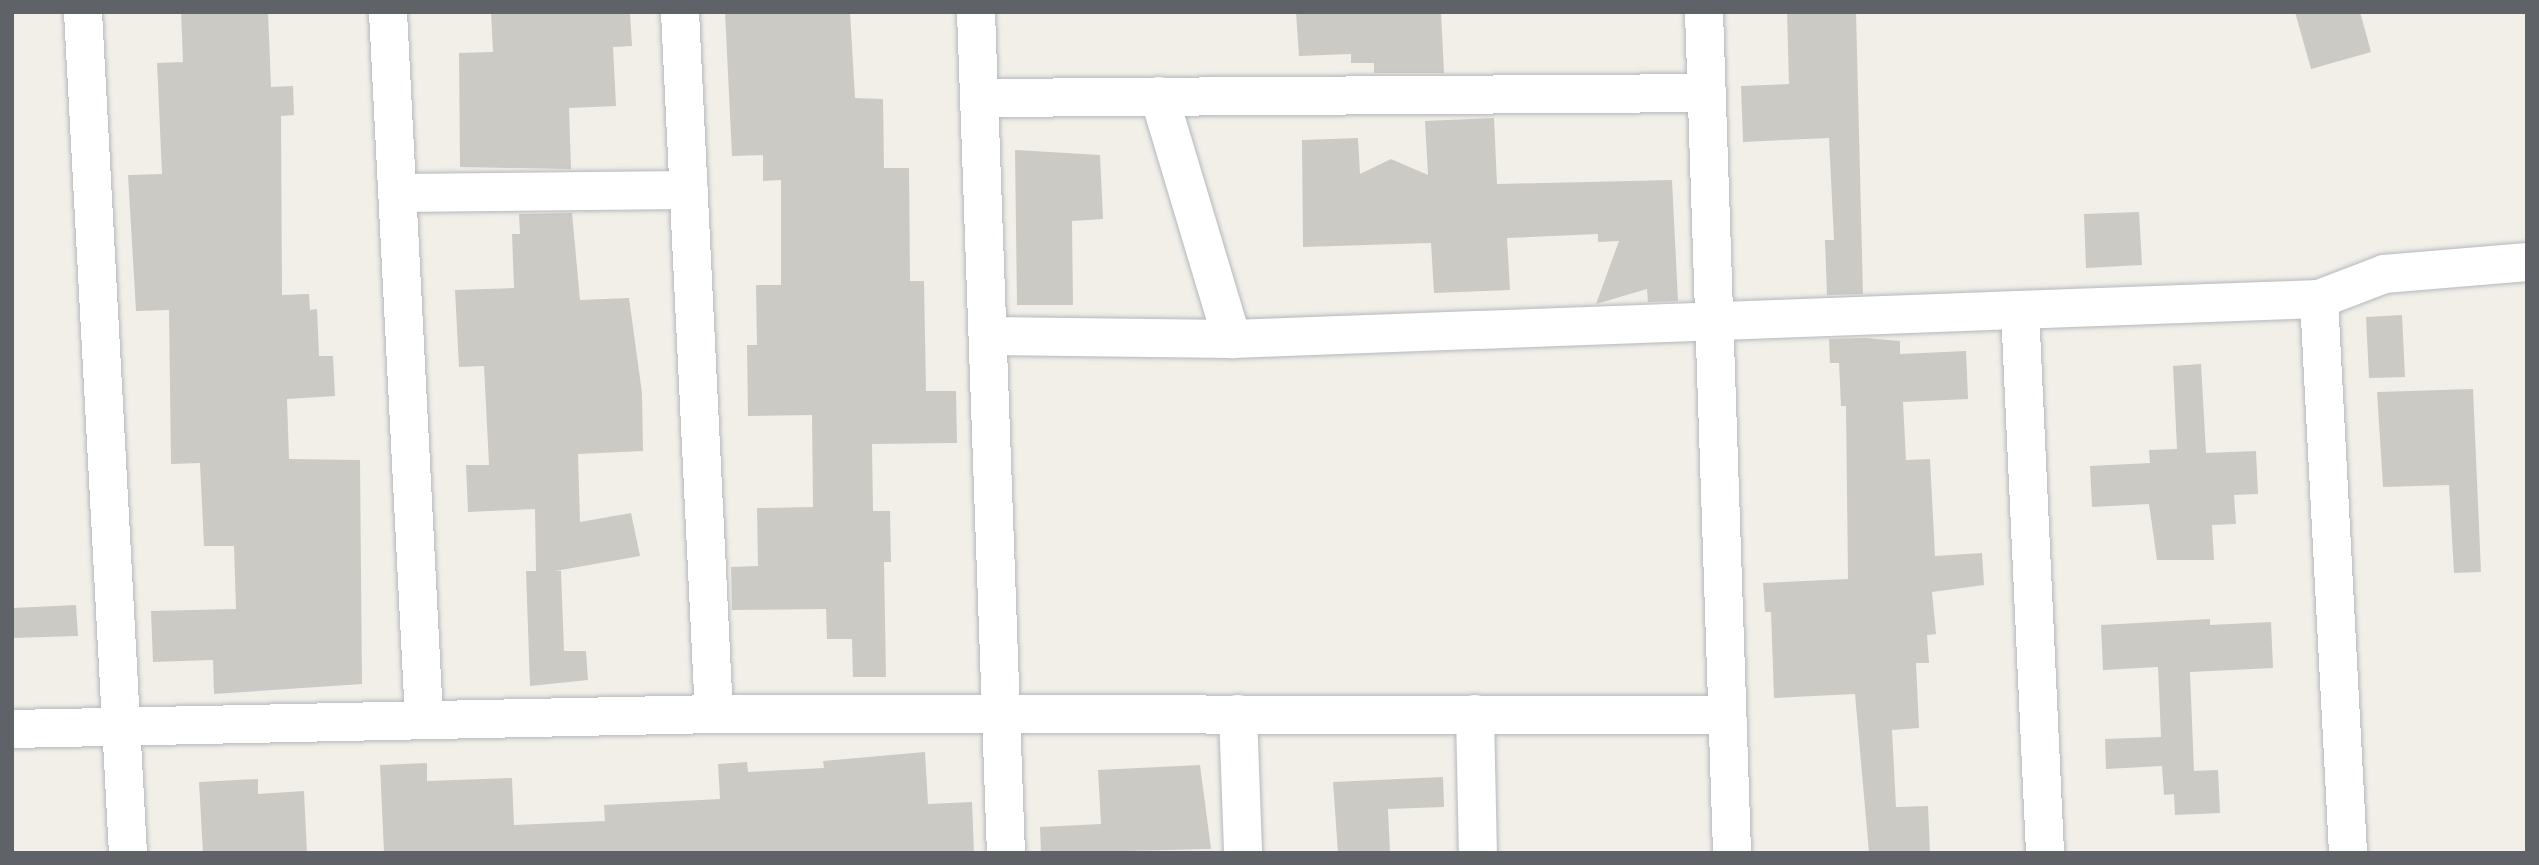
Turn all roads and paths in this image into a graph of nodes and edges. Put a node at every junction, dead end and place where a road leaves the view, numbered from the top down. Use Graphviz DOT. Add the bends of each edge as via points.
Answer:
graph roads {
  1 [pos="83,12"];
  2 [pos="388,12"];
  3 [pos="680,12"];
  4 [pos="976,12"];
  5 [pos="1704,12"];
  6 [pos="1706,93"];
  7 [pos="1159,96"];
  8 [pos="980,98"];
  9 [pos="689,190"];
  10 [pos="397,193"];
  11 [pos="2527,262"];
  12 [pos="2319,299"];
  13 [pos="2020,310"];
  14 [pos="1713,321"];
  15 [pos="989,336"];
  16 [pos="1232,339"];
  17 [pos="714,713"];
  18 [pos="1003,714"];
  19 [pos="1238,714"];
  20 [pos="1475,715"];
  21 [pos="1724,715"];
  22 [pos="424,718"];
  23 [pos="12,729"];
  24 [pos="124,729"];
  25 [pos="128,853"];
  26 [pos="1006,853"];
  27 [pos="1243,853"];
  28 [pos="1478,853"];
  29 [pos="1732,853"];
  30 [pos="2045,853"];
  31 [pos="2348,853"];
  1 -- 24 [label="street"];
  2 -- 10 [label="street"];
  3 -- 9 [label="street"];
  4 -- 8 [label="street"];
  5 -- 6 [label="street"];
  6 -- 7 [label="street"];
  6 -- 14 [label="street"];
  7 -- 8 [label="street"];
  7 -- 16 [label="street"];
  8 -- 15 [label="street"];
  9 -- 10 [label="street"];
  9 -- 17 [label="street"];
  10 -- 22 [label="street"];
  11 -- 12 [label="street" via="2384,274"];
  12 -- 13 [label="street"];
  12 -- 31 [label="street"];
  13 -- 14 [label="street"];
  13 -- 30 [label="street"];
  14 -- 16 [label="street"];
  14 -- 21 [label="street"];
  15 -- 16 [label="street"];
  15 -- 18 [label="street"];
  17 -- 18 [label="street"];
  17 -- 22 [label="street"];
  18 -- 19 [label="street"];
  18 -- 26 [label="street"];
  19 -- 20 [label="street"];
  19 -- 27 [label="street"];
  20 -- 21 [label="street"];
  20 -- 28 [label="street"];
  21 -- 29 [label="street"];
  22 -- 24 [label="street"];
  23 -- 24 [label="street"];
  24 -- 25 [label="street"];
}
